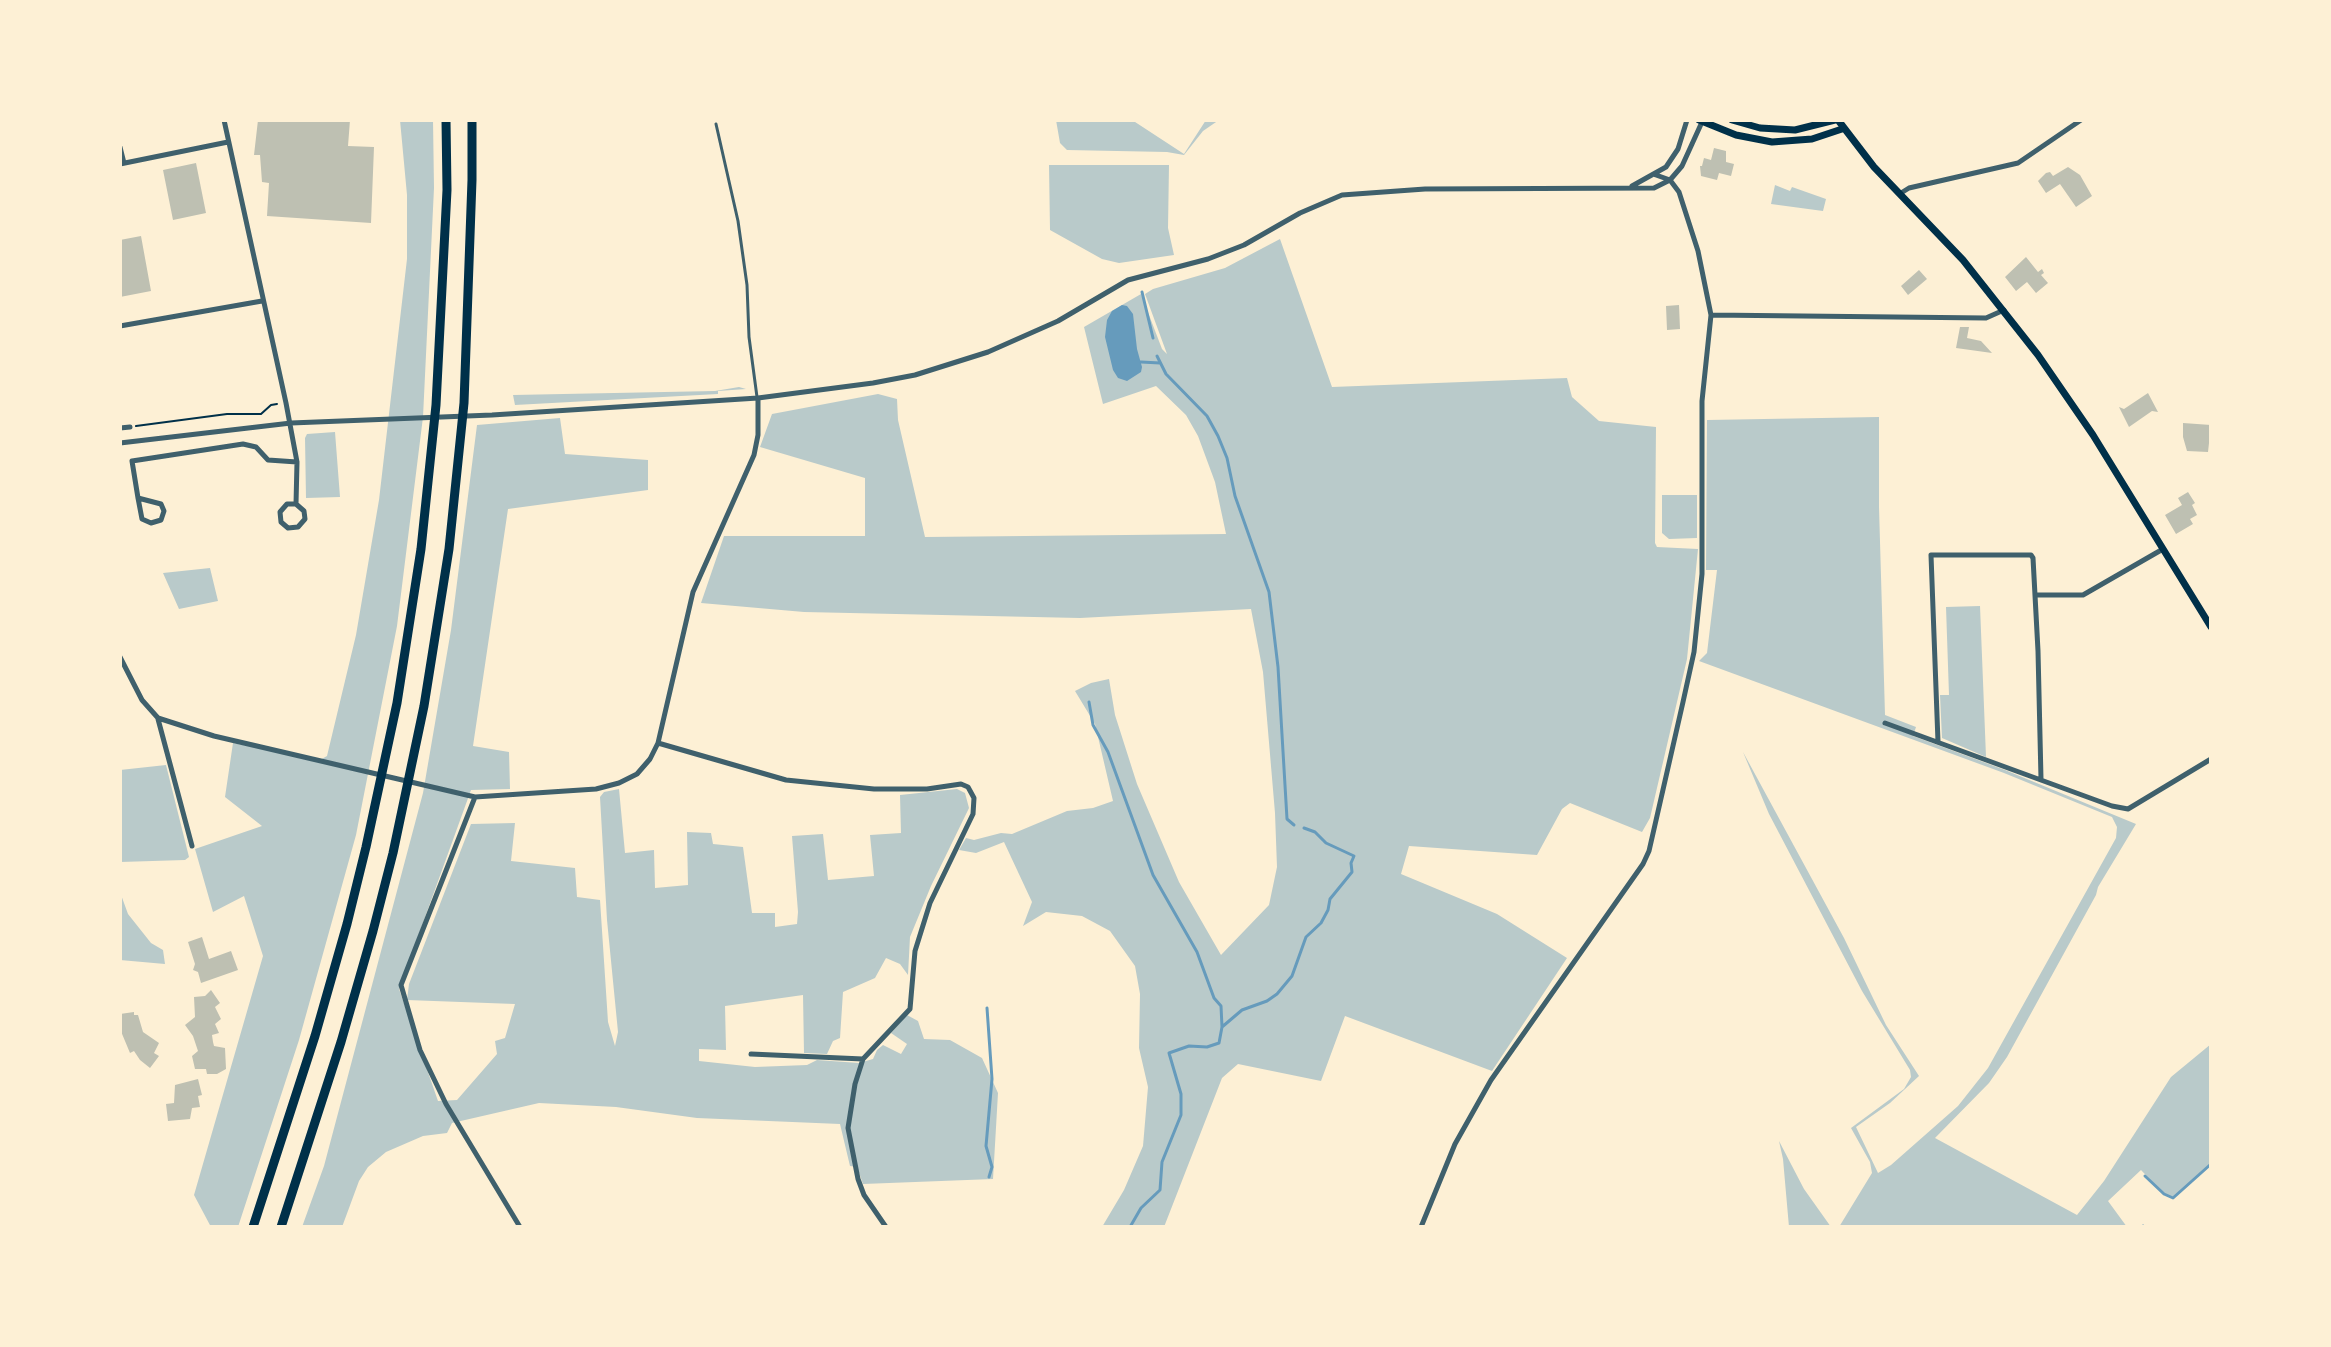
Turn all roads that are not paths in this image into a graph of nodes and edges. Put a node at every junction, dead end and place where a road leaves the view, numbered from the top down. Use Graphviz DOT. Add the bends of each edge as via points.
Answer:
graph roads {
  1 [pos="224,120"];
  2 [pos="446,120"];
  3 [pos="472,120"];
  4 [pos="1687,120"];
  5 [pos="1732,120"];
  6 [pos="1836,120"];
  7 [pos="2081,120"];
  8 [pos="1701,121"];
  9 [pos="716,124"];
  10 [pos="1842,129"];
  11 [pos="228,142"];
  12 [pos="120,147"];
  13 [pos="122,163"];
  14 [pos="1656,175"];
  15 [pos="1670,180"];
  16 [pos="1631,186"];
  17 [pos="1901,193"];
  18 [pos="262,301"];
  19 [pos="2004,310"];
  20 [pos="1711,315"];
  21 [pos="120,326"];
  22 [pos="758,398"];
  23 [pos="291,423"];
  24 [pos="130,427"];
  25 [pos="120,428"];
  26 [pos="120,443"];
  27 [pos="297,462"];
  28 [pos="138,498"];
  29 [pos="296,504"];
  30 [pos="2163,549"];
  31 [pos="2035,595"];
  32 [pos="2211,627"];
  33 [pos="120,657"];
  34 [pos="158,718"];
  35 [pos="1885,723"];
  36 [pos="1938,742"];
  37 [pos="658,743"];
  38 [pos="2211,759"];
  39 [pos="2041,779"];
  40 [pos="475,797"];
  41 [pos="192,846"];
  42 [pos="751,1054"];
  43 [pos="863,1059"];
  44 [pos="253,1227"];
  45 [pos="281,1227"];
  46 [pos="520,1227"];
  47 [pos="886,1227"];
  48 [pos="1421,1227"];
  1 -- 11 [label="street"];
  2 -- 44 [label="highway" via="436,405 397,703 347,924"];
  3 -- 45 [label="highway" via="464,403 449,549 424,706 373,931"];
  4 -- 14 [label="street" via="1674,157"];
  5 -- 6 [label="main road" via="1795,130"];
  6 -- 10 [label="main road"];
  7 -- 17 [label="street" via="2018,163"];
  8 -- 10 [label="main road" via="1772,142 1812,139"];
  8 -- 15 [label="street" via="1686,159"];
  9 -- 22 [label="lane" via="740,234"];
  10 -- 17 [label="main road"];
  11 -- 13 [label="street"];
  11 -- 18 [label="street"];
  12 -- 13 [label="street"];
  14 -- 15 [label="street"];
  14 -- 16 [label="street"];
  15 -- 16 [label="street" via="1654,188"];
  15 -- 20 [label="street" via="1698,251"];
  16 -- 22 [label="street" via="1342,195 1244,245 1128,280 1058,321 988,352 915,375"];
  17 -- 19 [label="main road"];
  18 -- 21 [label="street"];
  18 -- 23 [label="street"];
  19 -- 20 [label="street" via="1986,318"];
  19 -- 30 [label="main road" via="2068,398"];
  20 -- 48 [label="street" via="1702,401 1698,613 1649,851 1491,1080 1455,1144"];
  22 -- 23 [label="street"];
  22 -- 37 [label="street" via="754,455 693,592"];
  23 -- 26 [label="street"];
  23 -- 27 [label="street"];
  24 -- 25 [label="street"];
  27 -- 28 [label="street" via="268,460 247,444 132,461"];
  27 -- 29 [label="street"];
  28 -- 28 [label="street" via="142,519 161,520 161,504"];
  29 -- 29 [label="street" via="287,504 280,512 288,528 305,519"];
  30 -- 31 [label="street" via="2083,595"];
  30 -- 32 [label="main road"];
  31 -- 36 [label="street" via="2031,555 1931,555"];
  31 -- 39 [label="street"];
  33 -- 34 [label="street" via="142,700"];
  34 -- 40 [label="street"];
  34 -- 41 [label="street"];
  35 -- 36 [label="street"];
  36 -- 39 [label="street"];
  37 -- 40 [label="street" via="637,774 619,783"];
  37 -- 43 [label="street" via="821,786 968,787 973,814 930,903 915,951 910,1009"];
  38 -- 39 [label="street" via="2128,809"];
  40 -- 46 [label="street" via="401,985 420,1050 446,1104"];
  42 -- 43 [label="street"];
  43 -- 47 [label="street" via="848,1128 861,1187"];
}
